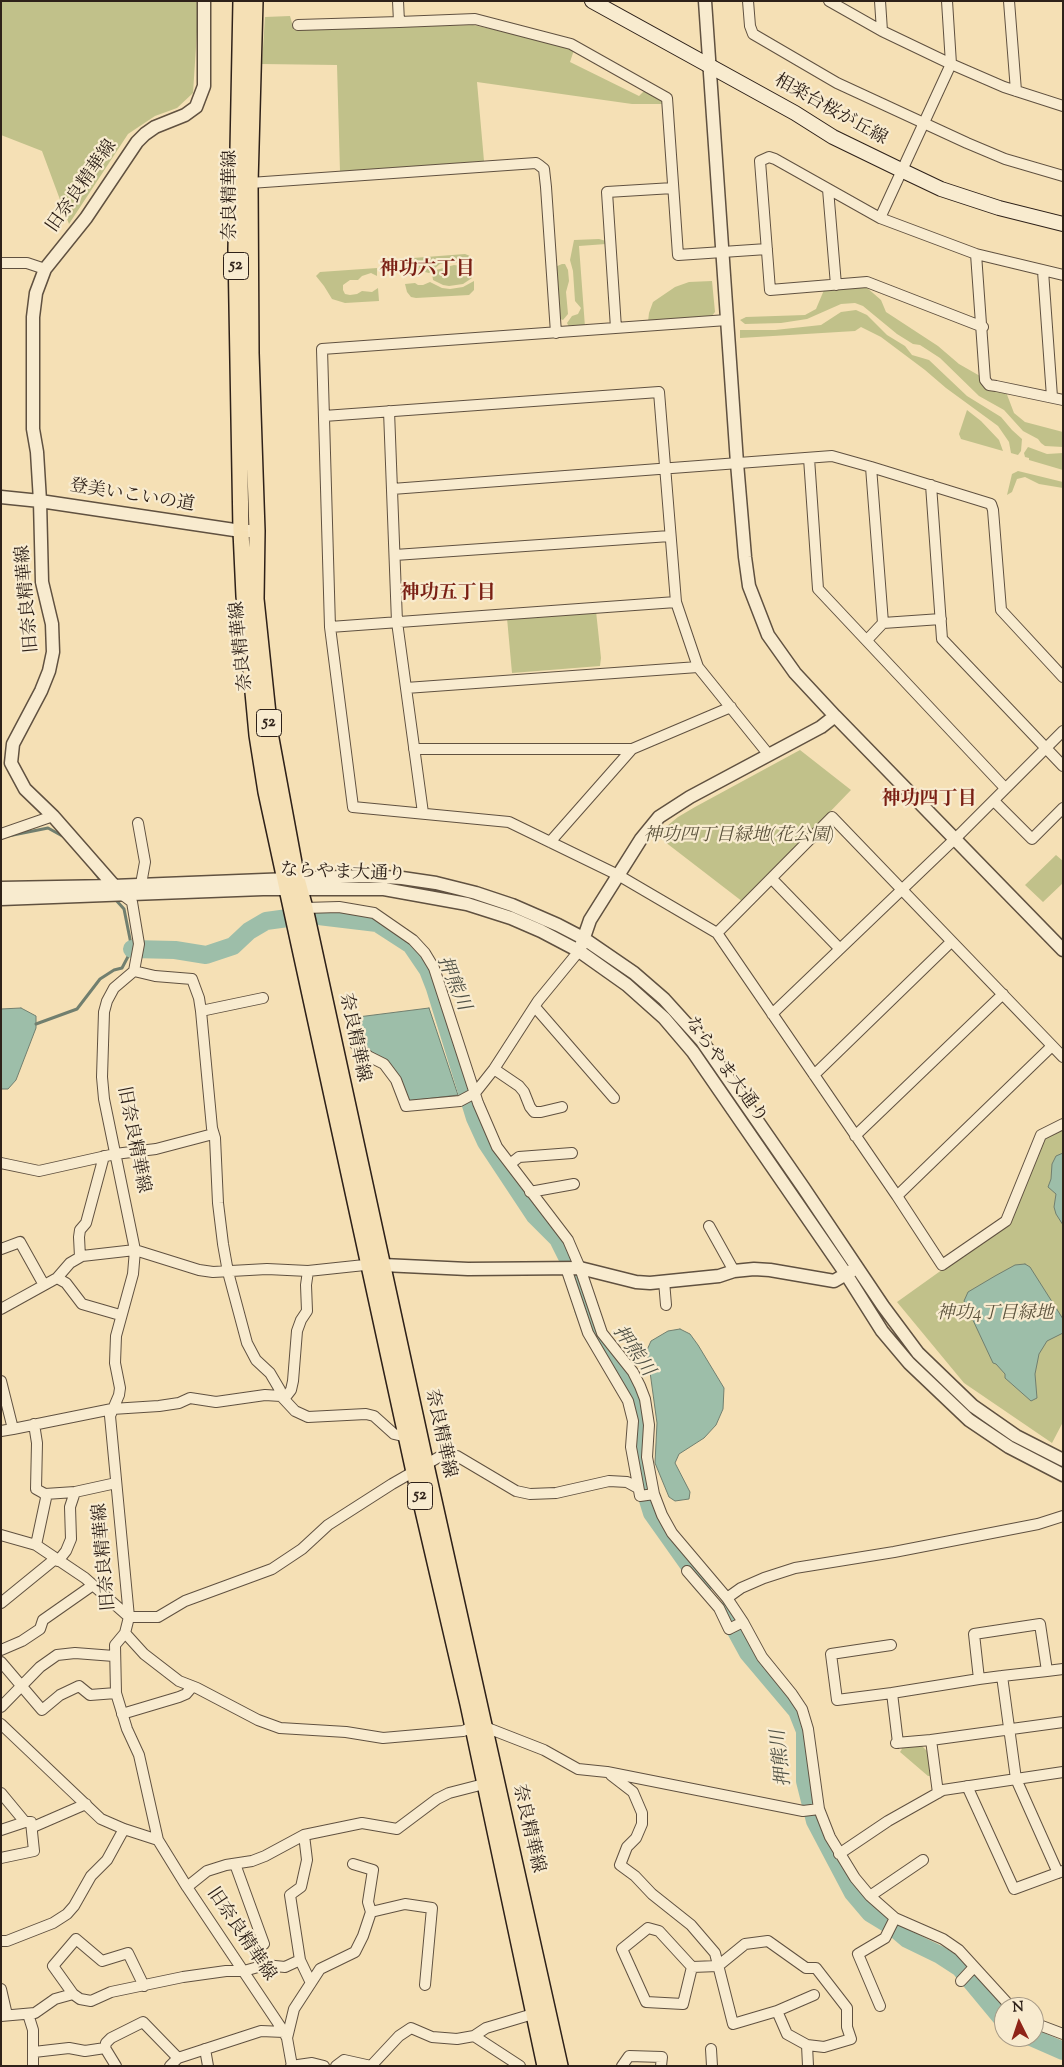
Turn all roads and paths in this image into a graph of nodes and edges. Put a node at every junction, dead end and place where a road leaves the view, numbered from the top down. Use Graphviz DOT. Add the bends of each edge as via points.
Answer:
graph roads {
  1 [pos="204,1"];
  2 [pos="241,1"];
  3 [pos="255,1"];
  4 [pos="398,1"];
  5 [pos="592,1"];
  6 [pos="705,1"];
  7 [pos="748,1"];
  8 [pos="829,1"];
  9 [pos="880,1"];
  10 [pos="947,1"];
  11 [pos="1009,1"];
  12 [pos="399,22"];
  13 [pos="298,25"];
  14 [pos="882,31"];
  15 [pos="952,64"];
  16 [pos="709,66"];
  17 [pos="1016,91"];
  18 [pos="1063,106"];
  19 [pos="923,124"];
  20 [pos="901,170"];
  21 [pos="1063,176"];
  22 [pos="250,183"];
  23 [pos="673,188"];
  24 [pos="828,190"];
  25 [pos="880,218"];
  26 [pos="1063,224"];
  27 [pos="767,249"];
  28 [pos="722,252"];
  29 [pos="976,254"];
  30 [pos="1,263"];
  31 [pos="45,269"];
  32 [pos="1043,271"];
  33 [pos="1063,275"];
  34 [pos="836,285"];
  35 [pos="727,320"];
  36 [pos="982,327"];
  37 [pos="616,328"];
  38 [pos="556,334"];
  39 [pos="1052,397"];
  40 [pos="1063,400"];
  41 [pos="389,411"];
  42 [pos="324,416"];
  43 [pos="809,458"];
  44 [pos="737,463"];
  45 [pos="871,467"];
  46 [pos="665,468"];
  47 [pos="931,485"];
  48 [pos="392,489"];
  49 [pos="1,497"];
  50 [pos="40,501"];
  51 [pos="241,531"];
  52 [pos="257,531"];
  53 [pos="670,536"];
  54 [pos="394,555"];
  55 [pos="676,602"];
  56 [pos="941,619"];
  57 [pos="397,622"];
  58 [pos="884,623"];
  59 [pos="330,627"];
  60 [pos="867,640"];
  61 [pos="698,667"];
  62 [pos="1063,678"];
  63 [pos="406,688"];
  64 [pos="731,706"];
  65 [pos="835,716"];
  66 [pos="1063,731"];
  67 [pos="632,748"];
  68 [pos="1045,748"];
  69 [pos="414,749"];
  70 [pos="769,755"];
  71 [pos="1063,766"];
  72 [pos="1006,788"];
  73 [pos="994,801"];
  74 [pos="1063,808"];
  75 [pos="423,813"];
  76 [pos="53,816"];
  77 [pos="138,823"];
  78 [pos="1,834"];
  79 [pos="954,839"];
  80 [pos="550,842"];
  81 [pos="618,875"];
  82 [pos="772,879"];
  83 [pos="141,884"];
  84 [pos="292,884"];
  85 [pos="113,886"];
  86 [pos="1,888"];
  87 [pos="902,889"];
  88 [pos="124,896"];
  89 [pos="1,899"];
  90 [pos="302,917"];
  91 [pos="717,933"];
  92 [pos="583,938"];
  93 [pos="951,942"];
  94 [pos="839,948"];
  95 [pos="1063,950"];
  96 [pos="579,951"];
  97 [pos="134,971"];
  98 [pos="1003,994"];
  99 [pos="263,998"];
  100 [pos="535,1007"];
  101 [pos="201,1011"];
  102 [pos="772,1014"];
  103 [pos="354,1044"];
  104 [pos="1052,1046"];
  105 [pos="1063,1057"];
  106 [pos="494,1069"];
  107 [pos="814,1075"];
  108 [pos="475,1093"];
  109 [pos="614,1098"];
  110 [pos="562,1107"];
  111 [pos="1063,1124"];
  112 [pos="213,1134"];
  113 [pos="855,1136"];
  114 [pos="572,1153"];
  115 [pos="115,1154"];
  116 [pos="104,1156"];
  117 [pos="1,1163"];
  118 [pos="510,1164"];
  119 [pos="574,1184"];
  120 [pos="530,1192"];
  121 [pos="897,1196"];
  122 [pos="709,1226"];
  123 [pos="1,1249"];
  124 [pos="135,1250"];
  125 [pos="80,1257"];
  126 [pos="376,1264"];
  127 [pos="566,1268"];
  128 [pos="580,1268"];
  129 [pos="858,1268"];
  130 [pos="308,1271"];
  131 [pos="734,1271"];
  132 [pos="228,1272"];
  133 [pos="846,1274"];
  134 [pos="57,1278"];
  135 [pos="664,1281"];
  136 [pos="44,1284"];
  137 [pos="666,1305"];
  138 [pos="1,1309"];
  139 [pos="120,1315"];
  140 [pos="1,1381"];
  141 [pos="283,1397"];
  142 [pos="112,1409"];
  143 [pos="34,1424"];
  144 [pos="13,1429"];
  145 [pos="1,1431"];
  146 [pos="407,1437"];
  147 [pos="1063,1460"];
  148 [pos="420,1468"];
  149 [pos="1063,1475"];
  150 [pos="116,1483"];
  151 [pos="75,1492"];
  152 [pos="646,1493"];
  153 [pos="45,1494"];
  154 [pos="1063,1516"];
  155 [pos="1,1535"];
  156 [pos="36,1545"];
  157 [pos="57,1560"];
  158 [pos="687,1571"];
  159 [pos="93,1585"];
  160 [pos="727,1598"];
  161 [pos="1,1604"];
  162 [pos="129,1617"];
  163 [pos="743,1622"];
  164 [pos="124,1633"];
  165 [pos="891,1645"];
  166 [pos="1,1650"];
  167 [pos="114,1656"];
  168 [pos="1,1662"];
  169 [pos="1063,1669"];
  170 [pos="1047,1671"];
  171 [pos="1002,1676"];
  172 [pos="979,1680"];
  173 [pos="22,1687"];
  174 [pos="192,1687"];
  175 [pos="116,1693"];
  176 [pos="892,1693"];
  177 [pos="1,1707"];
  178 [pos="122,1714"];
  179 [pos="1063,1722"];
  180 [pos="1,1724"];
  181 [pos="479,1727"];
  182 [pos="1010,1729"];
  183 [pos="931,1740"];
  184 [pos="607,1772"];
  185 [pos="1063,1772"];
  186 [pos="1016,1779"];
  187 [pos="484,1784"];
  188 [pos="967,1786"];
  189 [pos="1,1793"];
  190 [pos="938,1793"];
  191 [pos="86,1804"];
  192 [pos="819,1809"];
  193 [pos="29,1824"];
  194 [pos="124,1829"];
  195 [pos="1,1830"];
  196 [pos="304,1835"];
  197 [pos="158,1840"];
  198 [pos="839,1854"];
  199 [pos="1,1858"];
  200 [pos="923,1860"];
  201 [pos="235,1864"];
  202 [pos="353,1864"];
  203 [pos="1061,1872"];
  204 [pos="187,1887"];
  205 [pos="870,1896"];
  206 [pos="371,1912"];
  207 [pos="895,1918"];
  208 [pos="1,1941"];
  209 [pos="264,1944"];
  210 [pos="300,1960"];
  211 [pos="718,1966"];
  212 [pos="692,1967"];
  213 [pos="974,1967"];
  214 [pos="244,1971"];
  215 [pos="961,1981"];
  216 [pos="311,1983"];
  217 [pos="425,1985"];
  218 [pos="144,1986"];
  219 [pos="1,1989"];
  220 [pos="73,1994"];
  221 [pos="814,1995"];
  222 [pos="1002,1997"];
  223 [pos="880,2006"];
  224 [pos="777,2011"];
  225 [pos="28,2014"];
  226 [pos="533,2014"];
  227 [pos="4,2016"];
  228 [pos="1044,2027"];
  229 [pos="1063,2034"];
  230 [pos="285,2035"];
  231 [pos="474,2036"];
  232 [pos="807,2045"];
  233 [pos="105,2048"];
  234 [pos="711,2049"];
  235 [pos="205,2050"];
  236 [pos="34,2052"];
  237 [pos="178,2058"];
  238 [pos="33,2066"];
  239 [pos="116,2066"];
  240 [pos="170,2066"];
  241 [pos="208,2066"];
  242 [pos="292,2066"];
  243 [pos="324,2066"];
  244 [pos="336,2066"];
  245 [pos="520,2066"];
  246 [pos="544,2066"];
  247 [pos="560,2066"];
  248 [pos="622,2066"];
  249 [pos="661,2066"];
  250 [pos="712,2066"];
  251 [pos="808,2066"];
  1 -- 31 [label="street, 旧奈良精華線" via="204,86 196,107 140,138 86,218"];
  2 -- 51 [label="main road, 奈良精華線 / 52" via="236,249"];
  3 -- 22 [label="main road, 奈良精華線 / 52"];
  4 -- 12 [label="street"];
  5 -- 16 [label="main road, 相楽台桜が丘線"];
  6 -- 16 [label="street"];
  7 -- 19 [label="street" via="753,34 837,83"];
  8 -- 14 [label="street"];
  9 -- 14 [label="street"];
  10 -- 15 [label="street"];
  11 -- 17 [label="street"];
  12 -- 13 [label="street"];
  12 -- 23 [label="street" via="475,19 571,44 667,98"];
  14 -- 15 [label="street"];
  15 -- 17 [label="street"];
  15 -- 19 [label="street"];
  16 -- 20 [label="main road, 相楽台桜が丘線" via="833,137"];
  16 -- 28 [label="street"];
  17 -- 18 [label="street"];
  19 -- 20 [label="street"];
  19 -- 21 [label="street" via="1005,159"];
  20 -- 25 [label="street"];
  20 -- 26 [label="main road, 相楽台桜が丘線" via="941,189"];
  22 -- 38 [label="street" via="536,163 544,169"];
  22 -- 52 [label="main road, 奈良精華線 / 52"];
  23 -- 28 [label="street" via="678,255"];
  23 -- 37 [label="street" via="607,192"];
  24 -- 25 [label="street"];
  24 -- 27 [label="street" via="775,159 769,157 760,161"];
  24 -- 34 [label="street"];
  25 -- 29 [label="street"];
  27 -- 28 [label="street"];
  27 -- 34 [label="street" via="770,290"];
  28 -- 35 [label="street"];
  29 -- 32 [label="street"];
  29 -- 36 [label="street"];
  30 -- 31 [label="street" via="27,263"];
  31 -- 50 [label="street, 旧奈良精華線" via="36,293 33,317 33,430"];
  32 -- 33 [label="street"];
  32 -- 39 [label="street"];
  34 -- 36 [label="street" via="867,282"];
  35 -- 37 [label="street"];
  35 -- 44 [label="street"];
  36 -- 39 [label="street" via="985,380 990,385"];
  37 -- 38 [label="street"];
  38 -- 42 [label="street" via="322,349"];
  39 -- 40 [label="street"];
  41 -- 42 [label="street"];
  41 -- 46 [label="street" via="659,392"];
  41 -- 48 [label="street"];
  42 -- 59 [label="street"];
  43 -- 44 [label="street"];
  43 -- 45 [label="street" via="832,456"];
  43 -- 60 [label="street" via="818,589"];
  44 -- 46 [label="street"];
  44 -- 65 [label="street" via="745,557 757,610 783,659"];
  45 -- 47 [label="street"];
  45 -- 58 [label="street"];
  46 -- 48 [label="street"];
  46 -- 53 [label="street"];
  47 -- 56 [label="street"];
  47 -- 62 [label="street" via="991,504 1001,610"];
  48 -- 54 [label="street"];
  49 -- 50 [label="street, 登美いこいの道"];
  50 -- 51 [label="street, 登美いこいの道"];
  50 -- 76 [label="street, 旧奈良精華線" via="42,582 52,624 53,652 41,691 13,744 11,763 26,789"];
  51 -- 52 [label="street, 登美いこいの道"];
  51 -- 84 [label="main road, 奈良精華線 / 52" via="257,735 266,792"];
  52 -- 84 [label="main road, 奈良精華線 / 52" via="256,599 270,733"];
  53 -- 54 [label="street"];
  53 -- 55 [label="street"];
  54 -- 57 [label="street"];
  55 -- 57 [label="street"];
  55 -- 61 [label="street"];
  56 -- 58 [label="street"];
  56 -- 68 [label="street" via="942,639"];
  57 -- 59 [label="street"];
  57 -- 63 [label="street"];
  58 -- 60 [label="street"];
  59 -- 75 [label="street" via="353,807"];
  60 -- 72 [label="street"];
  61 -- 63 [label="street"];
  61 -- 64 [label="street"];
  63 -- 69 [label="street"];
  64 -- 67 [label="street"];
  64 -- 70 [label="street"];
  65 -- 70 [label="street"];
  65 -- 79 [label="street"];
  66 -- 68 [label="street"];
  67 -- 69 [label="street"];
  67 -- 80 [label="street"];
  68 -- 71 [label="street"];
  68 -- 72 [label="street"];
  69 -- 75 [label="street"];
  70 -- 81 [label="street" via="659,817"];
  72 -- 73 [label="street"];
  73 -- 74 [label="street" via="1032,839"];
  73 -- 79 [label="street"];
  75 -- 80 [label="street" via="509,822"];
  76 -- 78 [label="street"];
  76 -- 85 [label="street, 旧奈良精華線"];
  77 -- 83 [label="street" via="146,862"];
  79 -- 87 [label="street"];
  79 -- 95 [label="street"];
  80 -- 81 [label="street"];
  81 -- 91 [label="street"];
  81 -- 92 [label="street" via="590,920"];
  82 -- 87 [label="street" via="832,817"];
  82 -- 91 [label="street"];
  82 -- 94 [label="street"];
  83 -- 84 [label="street, ならやま大通り"];
  83 -- 85 [label="street, ならやま大通り"];
  84 -- 88 [label="street, ならやま大通り"];
  84 -- 90 [label="main road, 奈良精華線 / 52"];
  84 -- 92 [label="street, ならやま大通り" via="365,876 436,883 512,905"];
  84 -- 96 [label="street, ならやま大通り" via="384,889 466,904 511,918"];
  85 -- 86 [label="street, ならやま大通り"];
  85 -- 88 [label="street, 旧奈良精華線"];
  87 -- 93 [label="street"];
  87 -- 94 [label="street"];
  88 -- 89 [label="street, ならやま大通り"];
  88 -- 97 [label="street, 旧奈良精華線" via="132,902 139,944"];
  90 -- 108 [label="street" via="339,907 374,913 419,946 434,968"];
  90 -- 126 [label="main road, 奈良精華線 / 52"];
  91 -- 102 [label="street"];
  92 -- 96 [label="street"];
  92 -- 129 [label="street, ならやま大通り" via="606,952 664,999 696,1034"];
  93 -- 98 [label="street"];
  93 -- 107 [label="street"];
  94 -- 102 [label="street"];
  96 -- 100 [label="street"];
  96 -- 133 [label="street, ならやま大通り" via="627,985 680,1035"];
  97 -- 101 [label="street" via="192,979"];
  97 -- 115 [label="street, 旧奈良精華線" via="114,988 104,1012 102,1077"];
  98 -- 104 [label="street"];
  98 -- 113 [label="street"];
  99 -- 101 [label="street"];
  100 -- 106 [label="street"];
  100 -- 109 [label="street"];
  101 -- 112 [label="street"];
  102 -- 107 [label="street"];
  103 -- 108 [label="street" via="384,1064 396,1080 406,1106 460,1101"];
  104 -- 105 [label="street"];
  104 -- 121 [label="street"];
  106 -- 108 [label="street"];
  106 -- 110 [label="street" via="519,1086 534,1112"];
  107 -- 113 [label="street"];
  108 -- 118 [label="street" via="497,1147"];
  111 -- 121 [label="street" via="1041,1135 1006,1220 942,1265"];
  112 -- 115 [label="street" via="156,1149"];
  112 -- 132 [label="street" via="218,1204"];
  113 -- 121 [label="street"];
  114 -- 118 [label="street" via="519,1157"];
  115 -- 116 [label="street"];
  115 -- 124 [label="street, 旧奈良精華線"];
  116 -- 117 [label="street" via="39,1171"];
  116 -- 125 [label="street" via="86,1223 78,1237"];
  118 -- 120 [label="street"];
  119 -- 120 [label="street"];
  120 -- 128 [label="street" via="568,1240"];
  122 -- 131 [label="street"];
  123 -- 136 [label="street" via="20,1242"];
  124 -- 125 [label="street"];
  124 -- 132 [label="street" via="200,1270"];
  124 -- 139 [label="street, 旧奈良精華線" via="133,1274"];
  125 -- 134 [label="street"];
  126 -- 127 [label="street" via="468,1269"];
  126 -- 130 [label="street"];
  126 -- 146 [label="main road, 奈良精華線 / 52"];
  126 -- 148 [label="main road, 奈良精華線 / 52"];
  127 -- 128 [label="street"];
  127 -- 152 [label="street" via="588,1333 628,1401 633,1421 632,1447"];
  128 -- 135 [label="street" via="636,1282"];
  128 -- 152 [label="street" via="602,1333 633,1372 645,1399 648,1425"];
  129 -- 133 [label="street"];
  129 -- 147 [label="street, ならやま大通り" via="918,1353 955,1390 1016,1436"];
  130 -- 132 [label="street" via="267,1269"];
  130 -- 141 [label="street" via="307,1311 297,1331 294,1381"];
  131 -- 133 [label="street" via="770,1270 834,1280"];
  131 -- 135 [label="street" via="719,1276"];
  132 -- 141 [label="street" via="247,1343"];
  133 -- 149 [label="street, ならやま大通り" via="882,1331 949,1402 1009,1447"];
  134 -- 136 [label="street"];
  134 -- 139 [label="street" via="66,1283 82,1304"];
  135 -- 137 [label="street"];
  136 -- 138 [label="street"];
  139 -- 142 [label="street, 旧奈良精華線" via="115,1346 120,1388"];
  140 -- 144 [label="street"];
  141 -- 142 [label="street" via="265,1395 216,1402 190,1398 159,1406"];
  141 -- 146 [label="street" via="294,1412 308,1417 366,1414 374,1416 394,1434"];
  142 -- 143 [label="street"];
  142 -- 150 [label="street, 旧奈良精華線"];
  143 -- 144 [label="street"];
  143 -- 153 [label="street" via="36,1489"];
  144 -- 145 [label="street"];
  146 -- 148 [label="main road, 奈良精華線 / 52"];
  148 -- 152 [label="street" via="439,1457 457,1456 516,1491 530,1494 556,1493 609,1481 627,1482"];
  148 -- 162 [label="street" via="328,1525 302,1549 272,1569 184,1601 158,1617"];
  148 -- 181 [label="main road, 奈良精華線 / 52"];
  150 -- 151 [label="street"];
  150 -- 162 [label="street, 旧奈良精華線"];
  151 -- 153 [label="street"];
  151 -- 157 [label="street" via="70,1507 71,1539"];
  152 -- 160 [label="street" via="672,1533"];
  153 -- 156 [label="street"];
  154 -- 160 [label="street" via="1038,1524 894,1552 795,1568 741,1588"];
  155 -- 156 [label="street"];
  156 -- 157 [label="street"];
  157 -- 159 [label="street"];
  157 -- 161 [label="street"];
  158 -- 163 [label="street" via="719,1608 730,1629"];
  159 -- 162 [label="street"];
  159 -- 166 [label="street" via="43,1620 40,1629"];
  160 -- 163 [label="street"];
  162 -- 164 [label="street, 旧奈良精華線"];
  163 -- 192 [label="street" via="762,1657 802,1709 808,1729"];
  164 -- 167 [label="street, 旧奈良精華線" via="114,1645"];
  164 -- 174 [label="street" via="144,1654"];
  165 -- 176 [label="street" via="831,1654 837,1700"];
  167 -- 173 [label="street" via="58,1655 40,1667"];
  167 -- 175 [label="street, 旧奈良精華線"];
  168 -- 173 [label="street"];
  169 -- 170 [label="street"];
  170 -- 171 [label="street"];
  170 -- 172 [label="street" via="1040,1624 974,1634"];
  171 -- 172 [label="street"];
  171 -- 182 [label="street"];
  172 -- 176 [label="street"];
  173 -- 175 [label="street" via="42,1710 60,1695 79,1686 90,1695"];
  173 -- 177 [label="street"];
  174 -- 178 [label="street" via="179,1698"];
  174 -- 181 [label="street" via="280,1728 383,1738"];
  175 -- 178 [label="street, 旧奈良精華線"];
  176 -- 183 [label="street" via="897,1743"];
  178 -- 197 [label="street, 旧奈良精華線" via="139,1756"];
  179 -- 182 [label="street"];
  180 -- 191 [label="street"];
  181 -- 184 [label="street" via="544,1750 578,1769"];
  181 -- 187 [label="main road, 奈良精華線 / 52"];
  181 -- 247 [label="main road, 奈良精華線 / 52"];
  182 -- 183 [label="street"];
  182 -- 186 [label="street"];
  183 -- 190 [label="street"];
  184 -- 192 [label="street" via="803,1810"];
  184 -- 211 [label="street" via="633,1792 642,1813 642,1824 620,1865 691,1926 714,1953"];
  185 -- 186 [label="street"];
  186 -- 188 [label="street"];
  186 -- 203 [label="street"];
  187 -- 196 [label="street" via="436,1799 397,1829 362,1823"];
  187 -- 226 [label="main road, 奈良精華線 / 52"];
  188 -- 190 [label="street"];
  188 -- 203 [label="street" via="1014,1889"];
  189 -- 193 [label="street"];
  190 -- 198 [label="street"];
  191 -- 193 [label="street"];
  191 -- 194 [label="street" via="101,1819"];
  192 -- 198 [label="street"];
  193 -- 195 [label="street"];
  193 -- 199 [label="street" via="34,1851"];
  194 -- 197 [label="street"];
  194 -- 208 [label="street" via="107,1860 91,1876 67,1914 53,1923"];
  196 -- 201 [label="street" via="265,1856"];
  196 -- 210 [label="street" via="307,1860 303,1878 300,1887 290,1894"];
  197 -- 204 [label="street, 旧奈良精華線"];
  198 -- 205 [label="street"];
  200 -- 205 [label="street"];
  201 -- 204 [label="street" via="206,1871"];
  201 -- 209 [label="street"];
  202 -- 206 [label="street" via="373,1870 368,1902"];
  204 -- 214 [label="street, 旧奈良精華線"];
  205 -- 207 [label="street"];
  206 -- 216 [label="street" via="355,1952 320,1969"];
  206 -- 217 [label="street" via="406,1904 432,1908"];
  207 -- 213 [label="street" via="943,1939 959,1950"];
  207 -- 223 [label="street" via="886,1938 858,1954"];
  210 -- 214 [label="street" via="285,1967 269,1965"];
  210 -- 216 [label="street"];
  211 -- 212 [label="street"];
  211 -- 224 [label="street" via="733,2024"];
  211 -- 232 [label="street" via="745,1944 768,1941 806,1968 816,1968 847,2008 847,2027 851,2038 824,2047"];
  212 -- 212 [label="street" via="658,1931 648,1928 622,1949 646,2002 683,2004"];
  213 -- 215 [label="street"];
  213 -- 222 [label="street"];
  214 -- 218 [label="street" via="183,1977"];
  214 -- 230 [label="street, 旧奈良精華線"];
  216 -- 230 [label="street" via="294,2009"];
  218 -- 220 [label="street" via="111,1992 91,2002"];
  218 -- 220 [label="street" via="128,1953 102,1961 76,1939 53,1966"];
  219 -- 227 [label="street"];
  220 -- 225 [label="street" via="55,1999 39,2011"];
  221 -- 224 [label="street"];
  224 -- 232 [label="street" via="787,2034"];
  225 -- 227 [label="street"];
  225 -- 236 [label="street"];
  226 -- 231 [label="street" via="486,2028"];
  226 -- 246 [label="main road, 奈良精華線 / 52"];
  228 -- 229 [label="street"];
  230 -- 235 [label="street" via="261,2031"];
  230 -- 242 [label="street, 旧奈良精華線"];
  231 -- 244 [label="street" via="442,2039 411,2028 371,2066 344,2060"];
  231 -- 245 [label="street"];
  232 -- 251 [label="street"];
  233 -- 236 [label="street"];
  233 -- 237 [label="street" via="112,2038 143,2022"];
  233 -- 239 [label="street"];
  234 -- 250 [label="street"];
  235 -- 237 [label="street"];
  235 -- 241 [label="street"];
  236 -- 238 [label="street"];
  237 -- 240 [label="street"];
  242 -- 243 [label="street" via="312,2063"];
  248 -- 249 [label="street" via="629,2056 662,2057"];
}
